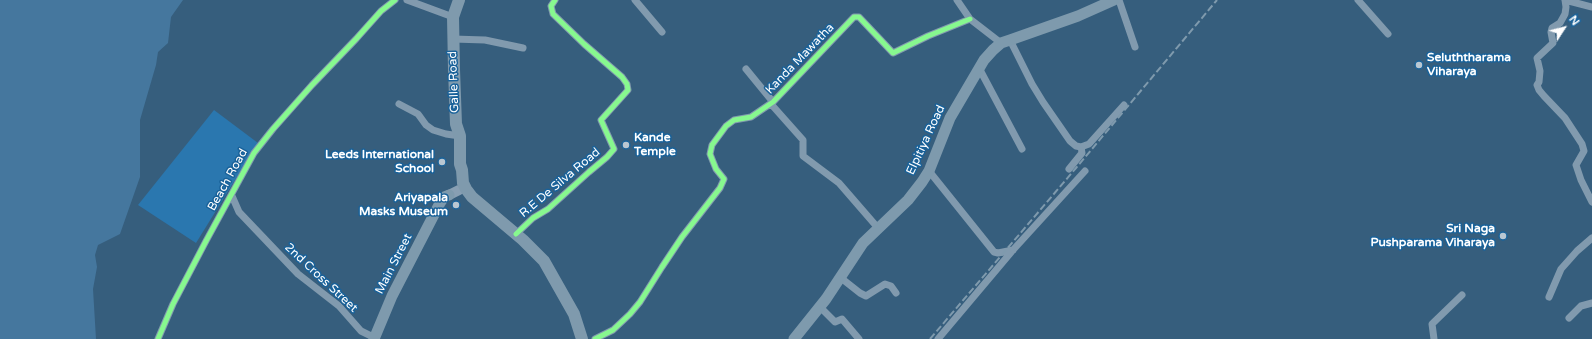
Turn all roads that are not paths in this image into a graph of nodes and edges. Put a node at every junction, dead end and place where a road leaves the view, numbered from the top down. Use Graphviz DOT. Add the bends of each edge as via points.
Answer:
graph roads {
  1 [pos="395,0"];
  2 [pos="407,0"];
  3 [pos="459,0"];
  4 [pos="555,0"];
  5 [pos="634,0"];
  6 [pos="957,0"];
  7 [pos="1114,0"];
  8 [pos="1119,0"];
  9 [pos="1358,0"];
  10 [pos="1565,0"];
  11 [pos="1592,7"];
  12 [pos="453,17"];
  13 [pos="970,19"];
  14 [pos="662,32"];
  15 [pos="1388,34"];
  16 [pos="453,39"];
  17 [pos="1005,42"];
  18 [pos="1135,47"];
  19 [pos="523,48"];
  20 [pos="979,68"];
  21 [pos="746,69"];
  22 [pos="772,103"];
  23 [pos="399,104"];
  24 [pos="1124,105"];
  25 [pos="460,136"];
  26 [pos="1081,147"];
  27 [pos="1022,149"];
  28 [pos="460,164"];
  29 [pos="1069,169"];
  30 [pos="928,171"];
  31 [pos="1085,171"];
  32 [pos="454,192"];
  33 [pos="232,196"];
  34 [pos="1592,202"];
  35 [pos="223,210"];
  36 [pos="239,212"];
  37 [pos="501,223"];
  38 [pos="878,228"];
  39 [pos="516,234"];
  40 [pos="1592,238"];
  41 [pos="1013,250"];
  42 [pos="840,278"];
  43 [pos="896,293"];
  44 [pos="1462,295"];
  45 [pos="1549,297"];
  46 [pos="1592,303"];
  47 [pos="820,307"];
  48 [pos="1569,318"];
  49 [pos="375,338"];
  50 [pos="158,339"];
  51 [pos="582,339"];
  52 [pos="595,339"];
  53 [pos="794,339"];
  54 [pos="859,339"];
  55 [pos="938,339"];
  56 [pos="1434,339"];
  1 -- 33 [label="street, Beach Road" via="381,11 273,129 254,154"];
  2 -- 12 [label="street"];
  3 -- 12 [label="highway, Galle Road"];
  4 -- 39 [label="street, R.E De Silva Road" via="551,6 553,14 622,77 628,90 601,120 614,149 548,209 533,218"];
  5 -- 14 [label="street"];
  6 -- 13 [label="street"];
  7 -- 17 [label="main road, Elpitiya Road"];
  8 -- 18 [label="street"];
  9 -- 15 [label="street"];
  10 -- 11 [label="street"];
  10 -- 34 [label="street" via="1565,14 1560,23 1552,28 1553,43 1537,58 1540,71 1538,85 1582,144 1583,155 1576,165"];
  12 -- 16 [label="highway, Galle Road"];
  13 -- 17 [label="street"];
  13 -- 22 [label="street, Kanda Mawatha" via="894,53 859,17 854,18"];
  16 -- 19 [label="street" via="485,40"];
  16 -- 25 [label="highway, Galle Road" via="456,124"];
  17 -- 20 [label="main road, Elpitiya Road" via="993,50"];
  17 -- 26 [label="street" via="1056,122 1070,141"];
  20 -- 27 [label="street"];
  20 -- 30 [label="main road, Elpitiya Road" via="950,118"];
  21 -- 22 [label="street"];
  22 -- 38 [label="street" via="803,140 803,156 839,183"];
  22 -- 52 [label="street, Kanda Mawatha" via="751,117 734,120 720,133 712,145 710,154 716,169 724,179 720,188 682,237 640,302 614,330"];
  23 -- 25 [label="street" via="418,114 426,126 433,130"];
  24 -- 26 [label="street" via="1089,144"];
  25 -- 28 [label="highway, Galle Road"];
  26 -- 29 [label="street" via="1082,153"];
  28 -- 32 [label="highway, Galle Road"];
  28 -- 37 [label="highway, Galle Road" via="466,190"];
  30 -- 38 [label="main road, Elpitiya Road" via="908,200"];
  30 -- 41 [label="street" via="994,252"];
  31 -- 41 [label="street"];
  32 -- 37 [label="highway, Galle Road"];
  32 -- 49 [label="main road, Main Street" via="444,197 440,203 392,296"];
  33 -- 35 [label="street, Beach Road"];
  33 -- 36 [label="street, 2nd Cross Street"];
  35 -- 36 [label="street"];
  35 -- 50 [label="street, Beach Road" via="173,304"];
  36 -- 49 [label="street, 2nd Cross Street" via="298,274 339,306 361,331"];
  37 -- 39 [label="highway, Galle Road"];
  38 -- 42 [label="main road, Elpitiya Road" via="863,242"];
  39 -- 51 [label="highway, Galle Road" via="544,262 574,314"];
  40 -- 45 [label="street" via="1577,250 1561,269"];
  41 -- 55 [label="street"];
  42 -- 43 [label="street" via="866,296 884,284 891,286"];
  42 -- 47 [label="main road, Elpitiya Road"];
  44 -- 56 [label="street" via="1432,324"];
  46 -- 48 [label="street" via="1581,306"];
  47 -- 53 [label="main road, Elpitiya Road"];
  47 -- 54 [label="street" via="835,322 842,319"];
}
